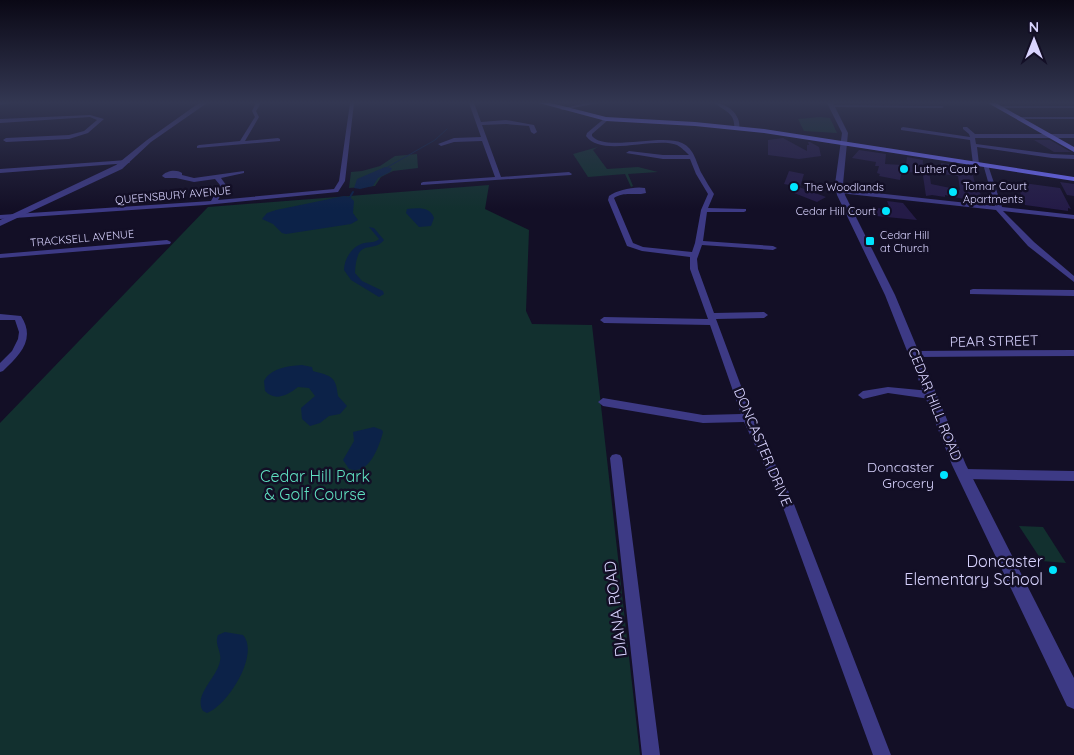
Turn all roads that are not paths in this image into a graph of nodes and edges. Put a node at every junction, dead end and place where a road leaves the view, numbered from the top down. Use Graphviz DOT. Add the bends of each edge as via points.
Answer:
graph roads {
  1 [pos="41,138"];
  2 [pos="68,138"];
  3 [pos="153,138"];
  4 [pos="244,138"];
  5 [pos="347,138"];
  6 [pos="591,138"];
  7 [pos="806,138"];
  8 [pos="845,138"];
  9 [pos="962,138"];
  10 [pos="1007,138"];
  11 [pos="1054,138"];
  12 [pos="484,139"];
  13 [pos="2,140"];
  14 [pos="278,140"];
  15 [pos="973,140"];
  16 [pos="653,141"];
  17 [pos="64,142"];
  18 [pos="242,142"];
  19 [pos="441,144"];
  20 [pos="845,144"];
  21 [pos="199,147"];
  22 [pos="1074,150"];
  23 [pos="629,153"];
  24 [pos="693,157"];
  25 [pos="1074,157"];
  26 [pos="127,162"];
  27 [pos="976,164"];
  28 [pos="985,165"];
  29 [pos="0,171"];
  30 [pos="242,172"];
  31 [pos="569,174"];
  32 [pos="176,176"];
  33 [pos="217,177"];
  34 [pos="499,179"];
  35 [pos="1074,179"];
  36 [pos="423,184"];
  37 [pos="631,191"];
  38 [pos="839,191"];
  39 [pos="213,202"];
  40 [pos="999,209"];
  41 [pos="704,210"];
  42 [pos="744,210"];
  43 [pos="0,217"];
  44 [pos="12,217"];
  45 [pos="1074,217"];
  46 [pos="0,223"];
  47 [pos="167,242"];
  48 [pos="699,242"];
  49 [pos="773,248"];
  50 [pos="695,255"];
  51 [pos="0,256"];
  52 [pos="1074,280"];
  53 [pos="973,292"];
  54 [pos="1074,293"];
  55 [pos="764,315"];
  56 [pos="0,317"];
  57 [pos="712,319"];
  58 [pos="604,320"];
  59 [pos="1074,353"];
  60 [pos="914,354"];
  61 [pos="0,369"];
  62 [pos="863,395"];
  63 [pos="930,395"];
  64 [pos="603,402"];
  65 [pos="748,418"];
  66 [pos="616,458"];
  67 [pos="964,474"];
  68 [pos="1074,476"];
  69 [pos="1074,699"];
  70 [pos="652,755"];
  71 [pos="882,755"];
  1 -- 13 [label="street"];
  2 -- 17 [label="street"];
  3 -- 26 [label="street"];
  4 -- 18 [label="street"];
  5 -- 39 [label="street, QUEENSBURY AVENUE" via="342,181 336,190"];
  6 -- 16 [label="street" via="606,144"];
  7 -- 20 [label="main road"];
  8 -- 20 [label="street"];
  9 -- 15 [label="street"];
  10 -- 15 [label="street"];
  11 -- 22 [label="main road"];
  12 -- 19 [label="street"];
  12 -- 34 [label="street"];
  14 -- 18 [label="street"];
  15 -- 25 [label="street" via="1048,156"];
  15 -- 27 [label="street"];
  16 -- 24 [label="street, DONCASTER DRIVE" via="680,144"];
  18 -- 21 [label="street"];
  20 -- 27 [label="main road"];
  20 -- 38 [label="street"];
  23 -- 24 [label="street"];
  24 -- 41 [label="street, DONCASTER DRIVE" via="711,194"];
  26 -- 29 [label="street"];
  26 -- 44 [label="street"];
  27 -- 28 [label="main road"];
  28 -- 35 [label="main road"];
  28 -- 40 [label="street"];
  30 -- 33 [label="street"];
  31 -- 34 [label="street"];
  32 -- 33 [label="street" via="194,180"];
  33 -- 39 [label="street" via="223,185"];
  34 -- 36 [label="street"];
  37 -- 50 [label="street" via="617,193 610,200 630,244 642,249"];
  38 -- 40 [label="street"];
  38 -- 60 [label="street, CEDAR HILL ROAD" via="890,295"];
  39 -- 44 [label="street, QUEENSBURY AVENUE"];
  40 -- 45 [label="street"];
  40 -- 52 [label="street" via="1031,244"];
  41 -- 42 [label="street"];
  41 -- 48 [label="street, DONCASTER DRIVE"];
  43 -- 44 [label="street, QUEENSBURY AVENUE"];
  44 -- 46 [label="street"];
  47 -- 51 [label="street, TRACKSELL AVENUE"];
  48 -- 49 [label="street"];
  48 -- 50 [label="street, DONCASTER DRIVE"];
  50 -- 57 [label="street, DONCASTER DRIVE" via="694,269"];
  53 -- 54 [label="street"];
  55 -- 57 [label="street"];
  56 -- 61 [label="street" via="18,318 23,329 18,349"];
  57 -- 58 [label="street"];
  57 -- 65 [label="street, DONCASTER DRIVE"];
  59 -- 60 [label="street, PEAR STREET"];
  60 -- 63 [label="street, CEDAR HILL ROAD"];
  62 -- 63 [label="street" via="888,390"];
  63 -- 67 [label="street, CEDAR HILL ROAD"];
  64 -- 65 [label="street" via="673,416"];
  65 -- 71 [label="street, DONCASTER DRIVE" via="786,498"];
  66 -- 70 [label="street, DIANA ROAD"];
  67 -- 68 [label="street"];
  67 -- 69 [label="street, CEDAR HILL ROAD"];
}
